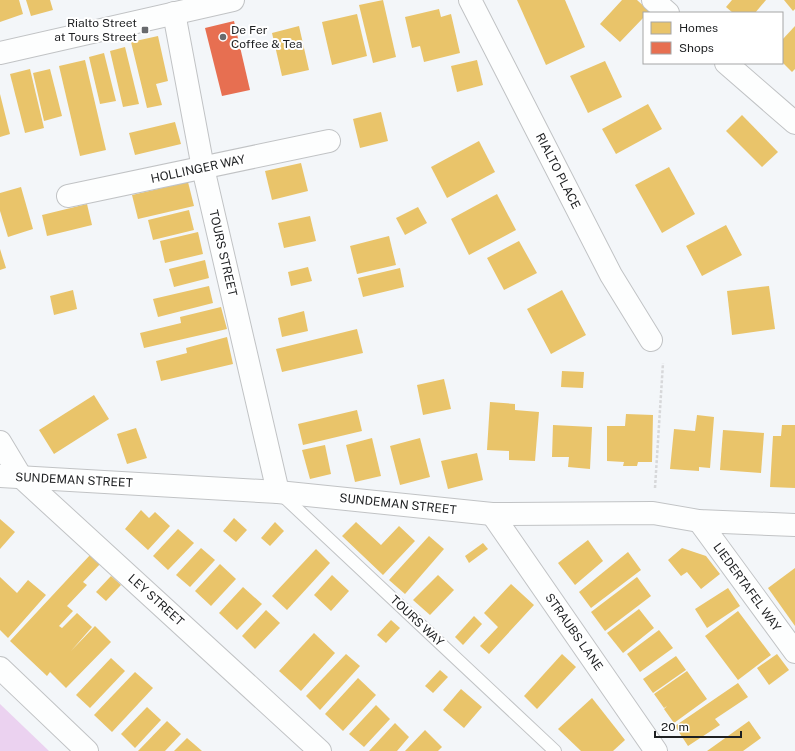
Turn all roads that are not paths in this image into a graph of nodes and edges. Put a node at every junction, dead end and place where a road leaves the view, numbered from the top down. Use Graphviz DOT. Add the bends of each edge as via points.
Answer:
graph roads {
  1 [pos="233,0"];
  2 [pos="470,0"];
  3 [pos="653,0"];
  4 [pos="667,12"];
  5 [pos="174,13"];
  6 [pos="0,53"];
  7 [pos="727,64"];
  8 [pos="795,123"];
  9 [pos="329,141"];
  10 [pos="203,168"];
  11 [pos="68,196"];
  12 [pos="651,340"];
  13 [pos="0,442"];
  14 [pos="0,476"];
  15 [pos="21,478"];
  16 [pos="278,492"];
  17 [pos="492,514"];
  18 [pos="699,521"];
  19 [pos="795,524"];
  20 [pos="795,652"];
  21 [pos="0,668"];
  22 [pos="652,750"];
  23 [pos="88,751"];
  24 [pos="320,751"];
  25 [pos="555,751"];
  1 -- 5 [label="street"];
  2 -- 12 [label="street, RIALTO PLACE" via="611,275"];
  3 -- 4 [label="street"];
  5 -- 6 [label="street"];
  5 -- 10 [label="street, TOURS STREET"];
  7 -- 8 [label="street"];
  9 -- 10 [label="street, HOLLINGER WAY"];
  10 -- 11 [label="street, HOLLINGER WAY"];
  10 -- 16 [label="street, TOURS STREET"];
  13 -- 15 [label="street, LEY STREET"];
  14 -- 15 [label="street, SUNDEMAN STREET"];
  15 -- 16 [label="street, SUNDEMAN STREET"];
  15 -- 24 [label="street, LEY STREET"];
  16 -- 17 [label="street, SUNDEMAN STREET"];
  16 -- 25 [label="lane, TOURS WAY"];
  17 -- 18 [label="street, SUNDEMAN STREET" via="653,514"];
  17 -- 22 [label="street, STRAUBS LANE"];
  18 -- 19 [label="street, SUNDEMAN STREET"];
  18 -- 20 [label="street, LIEDERTAFEL WAY"];
  21 -- 23 [label="street"];
}
